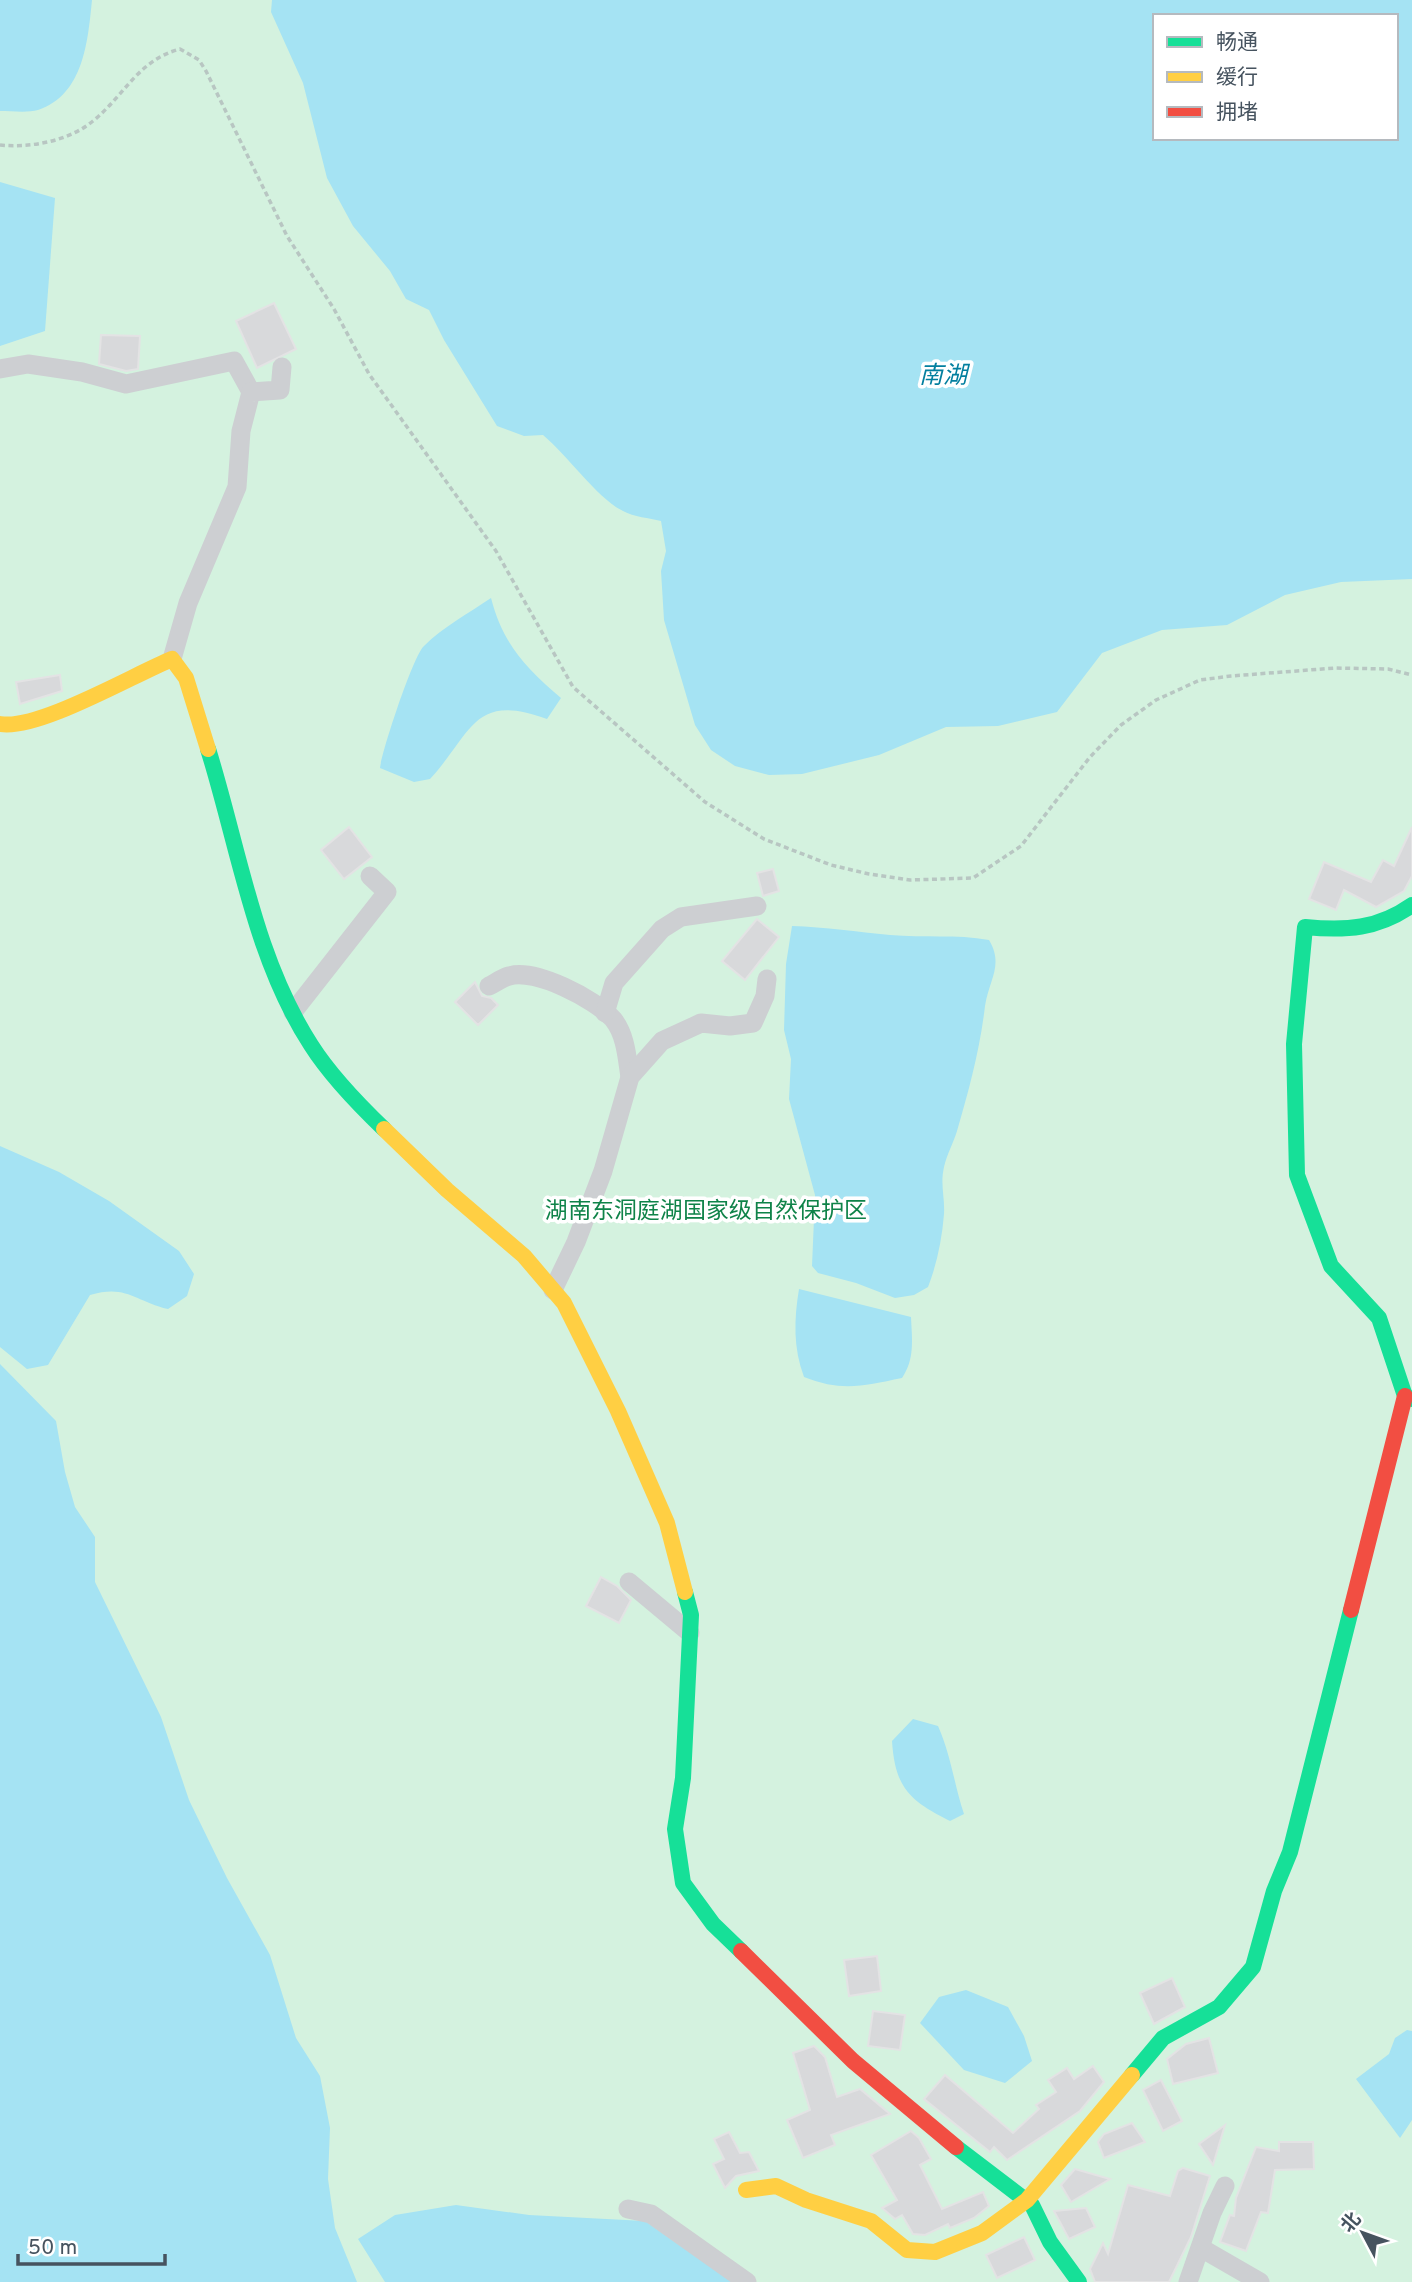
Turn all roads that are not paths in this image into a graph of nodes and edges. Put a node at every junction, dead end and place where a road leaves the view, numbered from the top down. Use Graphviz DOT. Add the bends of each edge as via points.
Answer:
graph roads {
  1 [pos="282,367"];
  2 [pos="0,369"];
  3 [pos="251,392"];
  4 [pos="173,659"];
  5 [pos="0,724"];
  6 [pos="370,876"];
  7 [pos="1412,905"];
  8 [pos="757,906"];
  9 [pos="767,979"];
  10 [pos="489,986"];
  11 [pos="293,1012"];
  12 [pos="605,1013"];
  13 [pos="630,1077"];
  14 [pos="553,1290"];
  15 [pos="1409,1397"];
  16 [pos="629,1581"];
  17 [pos="690,1633"];
  18 [pos="1225,2186"];
  19 [pos="746,2190"];
  20 [pos="1027,2200"];
  21 [pos="628,2209"];
  22 [pos="1201,2248"];
  23 [pos="747,2282"];
  24 [pos="1079,2282"];
  25 [pos="1188,2282"];
  26 [pos="1260,2282"];
  1 -- 3 [label="street" via="280,390"];
  2 -- 3 [label="street" via="28,364 126,384 234,361"];
  3 -- 4 [label="street" via="236,486 188,603"];
  4 -- 5 [label="street" via="73,705 11,726"];
  4 -- 11 [label="street" via="186,678 249,902"];
  6 -- 11 [label="street" via="387,892"];
  7 -- 15 [label="street" via="1392,921 1365,929 1305,927 1294,1044 1297,1175 1331,1266 1379,1318"];
  8 -- 12 [label="street" via="681,917 662,929 614,983"];
  9 -- 13 [label="street" via="753,1023 701,1023 662,1041"];
  10 -- 12 [label="street" via="510,975 555,983"];
  11 -- 14 [label="street" via="311,1046 371,1117 524,1256"];
  12 -- 13 [label="street" via="624,1040"];
  13 -- 14 [label="street" via="603,1171"];
  14 -- 17 [label="street" via="564,1303 618,1411 667,1523 691,1615"];
  15 -- 20 [label="street" via="1290,1852 1253,1966 1219,2007 1163,2038"];
  16 -- 17 [label="street"];
  17 -- 20 [label="street" via="683,1778 675,1829 683,1883 713,1924 853,2061"];
  18 -- 22 [label="street"];
  19 -- 20 [label="street" via="776,2186 872,2221 907,2250 935,2252 982,2233"];
  20 -- 24 [label="street"];
  21 -- 23 [label="street" via="651,2214"];
  22 -- 25 [label="street"];
  22 -- 26 [label="street"];
}
